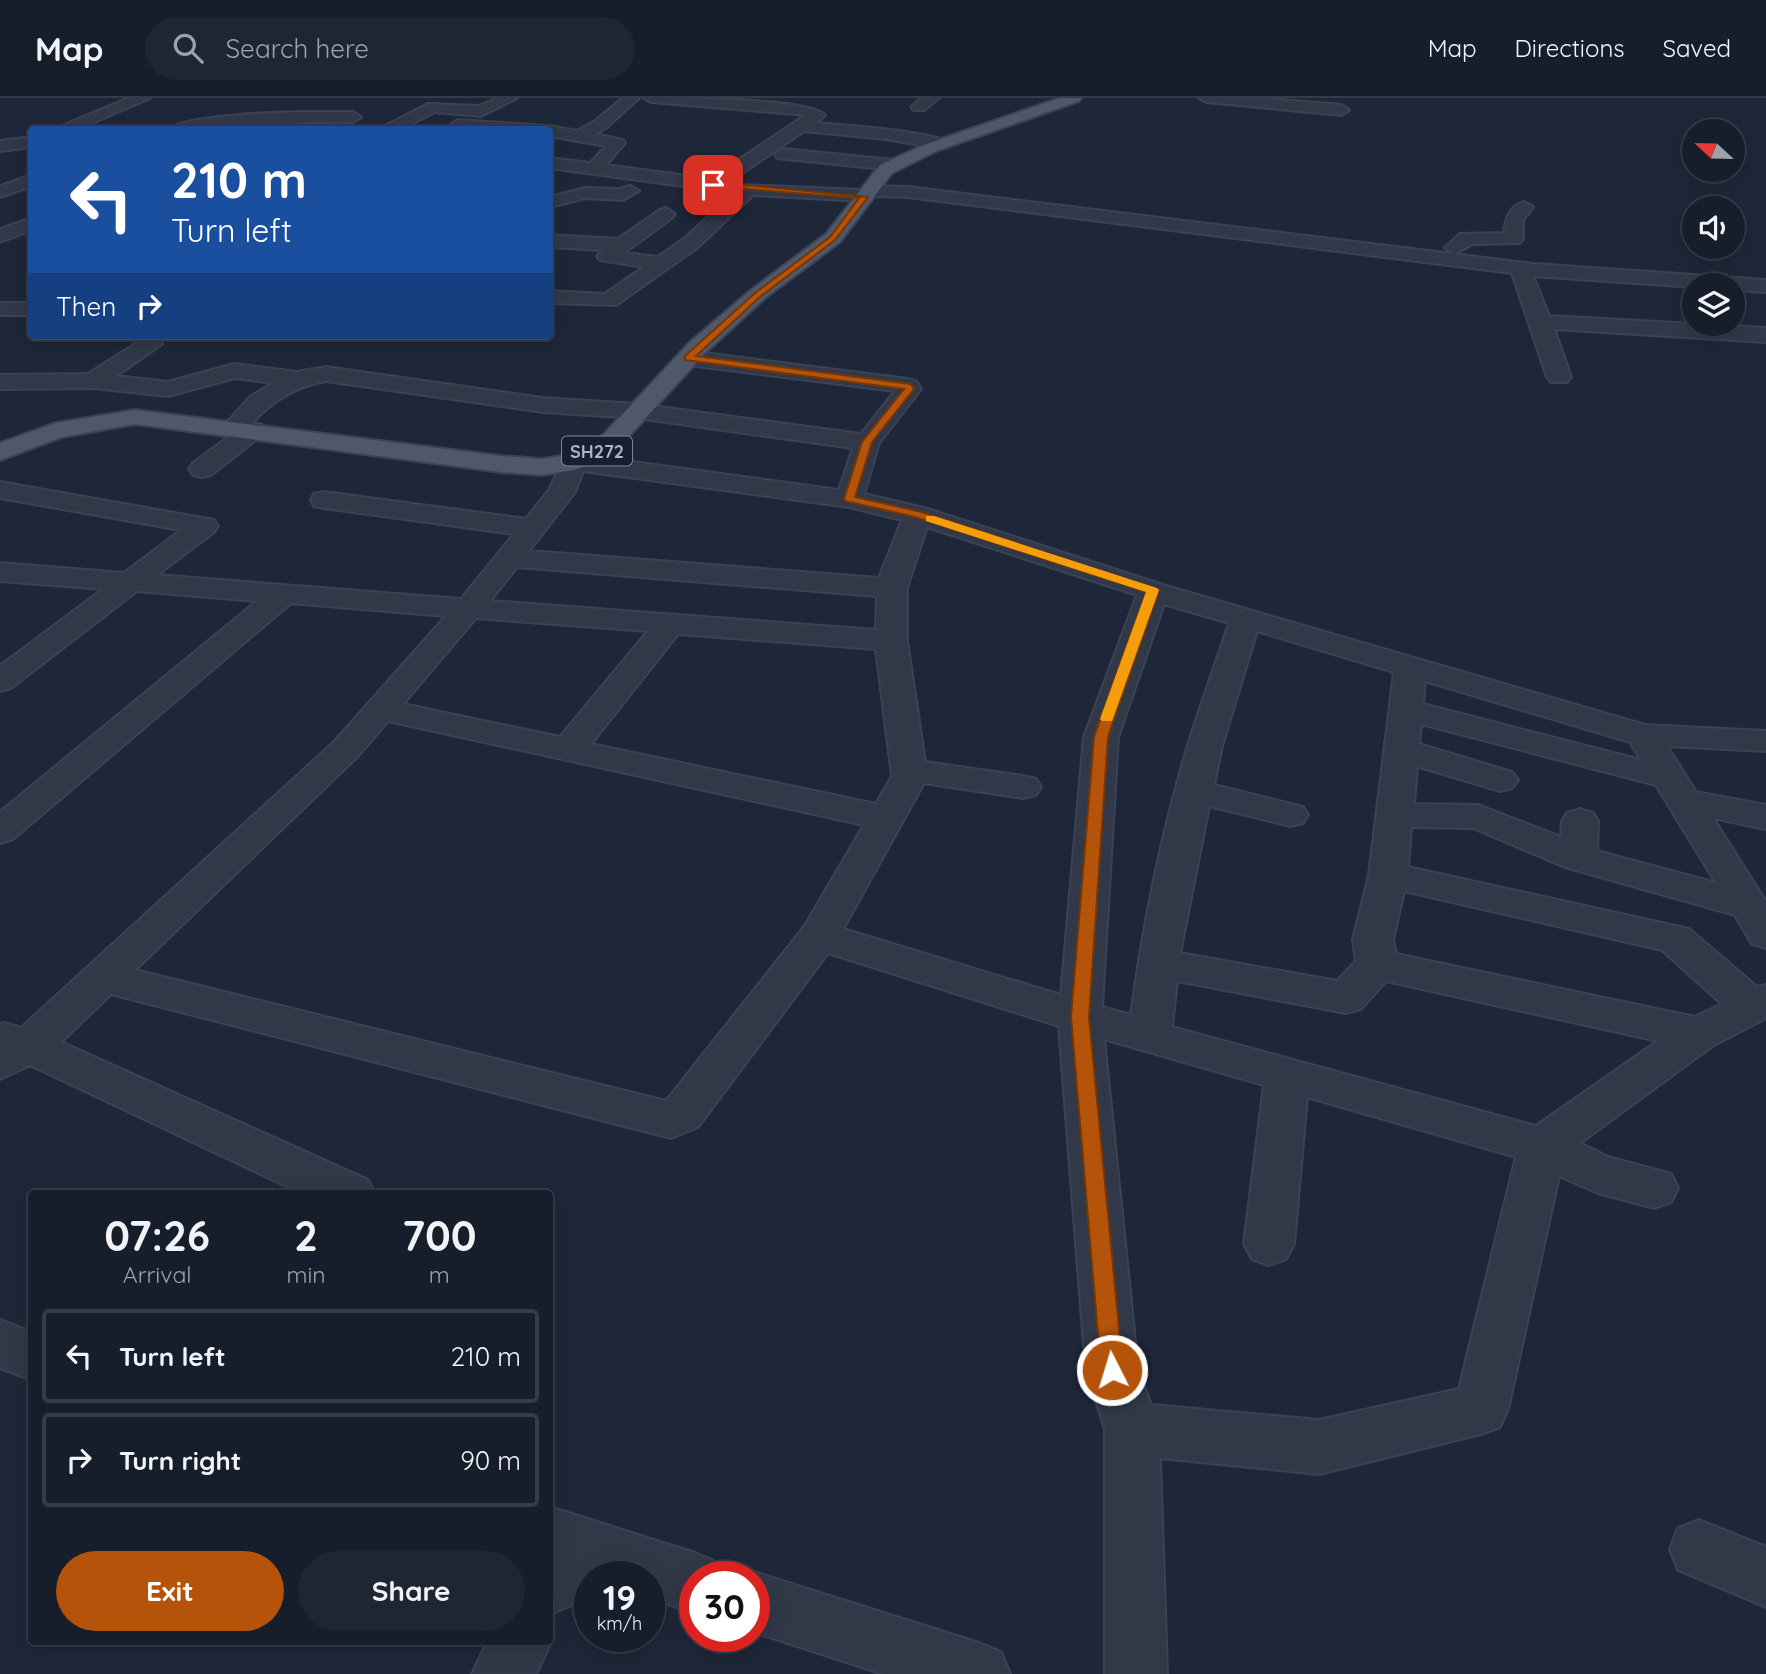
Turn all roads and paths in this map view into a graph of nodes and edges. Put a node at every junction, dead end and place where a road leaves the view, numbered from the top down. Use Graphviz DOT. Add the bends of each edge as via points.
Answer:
graph roads {
  1 [pos="143,98"];
  2 [pos="510,98"];
  3 [pos="632,98"];
  4 [pos="651,98"];
  5 [pos="1074,98"];
  6 [pos="1206,98"];
  7 [pos="759,102"];
  8 [pos="1341,110"];
  9 [pos="473,111"];
  10 [pos="353,117"];
  11 [pos="602,123"];
  12 [pos="70,126"];
  13 [pos="197,126"];
  14 [pos="393,126"];
  15 [pos="470,126"];
  16 [pos="546,126"];
  17 [pos="796,129"];
  18 [pos="765,130"];
  19 [pos="553,132"];
  20 [pos="28,134"];
  21 [pos="580,136"];
  22 [pos="28,142"];
  23 [pos="942,144"];
  24 [pos="6,145"];
  25 [pos="783,154"];
  26 [pos="553,165"];
  27 [pos="893,165"];
  28 [pos="594,169"];
  29 [pos="652,176"];
  30 [pos="28,182"];
  31 [pos="713,185"];
  32 [pos="749,189"];
  33 [pos="4,191"];
  34 [pos="28,192"];
  35 [pos="866,194"];
  36 [pos="553,201"];
  37 [pos="1524,208"];
  38 [pos="666,214"];
  39 [pos="28,225"];
  40 [pos="0,236"];
  41 [pos="553,241"];
  42 [pos="619,245"];
  43 [pos="1442,258"];
  44 [pos="662,264"];
  45 [pos="1520,268"];
  46 [pos="1766,286"];
  47 [pos="553,297"];
  48 [pos="0,309"];
  49 [pos="28,309"];
  50 [pos="1541,322"];
  51 [pos="1766,335"];
  52 [pos="151,340"];
  53 [pos="688,358"];
  54 [pos="791,370"];
  55 [pos="1559,377"];
  56 [pos="297,379"];
  57 [pos="93,381"];
  58 [pos="0,382"];
  59 [pos="773,388"];
  60 [pos="754,405"];
  61 [pos="637,411"];
  62 [pos="735,423"];
  63 [pos="244,429"];
  64 [pos="867,442"];
  65 [pos="0,452"];
  66 [pos="574,462"];
  67 [pos="202,469"];
  68 [pos="0,490"];
  69 [pos="849,499"];
  70 [pos="324,500"];
  71 [pos="918,515"];
  72 [pos="532,528"];
  73 [pos="508,558"];
  74 [pos="0,572"];
  75 [pos="134,582"];
  76 [pos="892,588"];
  77 [pos="1153,590"];
  78 [pos="285,593"];
  79 [pos="468,609"];
  80 [pos="1246,618"];
  81 [pos="670,624"];
  82 [pos="891,641"];
  83 [pos="1410,668"];
  84 [pos="0,681"];
  85 [pos="1513,698"];
  86 [pos="379,709"];
  87 [pos="1405,710"];
  88 [pos="1643,735"];
  89 [pos="1513,738"];
  90 [pos="1766,741"];
  91 [pos="570,748"];
  92 [pos="1401,750"];
  93 [pos="909,770"];
  94 [pos="1500,780"];
  95 [pos="1023,787"];
  96 [pos="1677,790"];
  97 [pos="1194,791"];
  98 [pos="1290,815"];
  99 [pos="1394,815"];
  100 [pos="1766,817"];
  101 [pos="886,818"];
  102 [pos="1580,821"];
  103 [pos="0,831"];
  104 [pos="1578,858"];
  105 [pos="1388,875"];
  106 [pos="1757,920"];
  107 [pos="819,936"];
  108 [pos="1158,963"];
  109 [pos="1377,965"];
  110 [pos="102,977"];
  111 [pos="1759,1003"];
  112 [pos="1080,1017"];
  113 [pos="1699,1034"];
  114 [pos="1150,1035"];
  115 [pos="10,1049"];
  116 [pos="1287,1073"];
  117 [pos="1542,1146"];
  118 [pos="1654,1188"];
  119 [pos="342,1190"];
  120 [pos="1269,1244"];
  121 [pos="0,1345"];
  122 [pos="28,1355"];
  123 [pos="1132,1429"];
  124 [pos="1699,1549"];
  125 [pos="557,1554"];
  126 [pos="1766,1577"];
  127 [pos="679,1580"];
  128 [pos="770,1607"];
  129 [pos="518,1645"];
  130 [pos="503,1674"];
  131 [pos="979,1674"];
  132 [pos="1136,1674"];
  1 -- 12 [label="street"];
  2 -- 9 [label="street"];
  3 -- 11 [label="street"];
  4 -- 7 [label="street"];
  5 -- 23 [label="main road, SH272"];
  6 -- 8 [label="street"];
  7 -- 17 [label="street" via="817,115"];
  9 -- 14 [label="street" via="433,107"];
  9 -- 15 [label="street" via="453,125"];
  10 -- 13 [label="street" via="305,114"];
  11 -- 16 [label="street" via="557,119"];
  11 -- 21 [label="street"];
  17 -- 18 [label="street"];
  17 -- 23 [label="street" via="886,134"];
  17 -- 31 [label="street"];
  19 -- 21 [label="street"];
  20 -- 24 [label="street"];
  21 -- 28 [label="street" via="617,143"];
  22 -- 24 [label="street"];
  23 -- 27 [label="main road, SH272"];
  25 -- 27 [label="street"];
  26 -- 28 [label="street"];
  27 -- 35 [label="main road, SH272"];
  28 -- 29 [label="street"];
  29 -- 31 [label="street"];
  29 -- 36 [label="street" via="623,195 585,193"];
  30 -- 33 [label="street"];
  31 -- 32 [label="street"];
  32 -- 35 [label="street"];
  32 -- 44 [label="street"];
  33 -- 34 [label="street"];
  35 -- 43 [label="street" via="908,192"];
  35 -- 53 [label="main road, SH272" via="833,239 758,294"];
  37 -- 43 [label="street" via="1514,219 1513,239 1467,238"];
  38 -- 42 [label="street"];
  39 -- 40 [label="street"];
  41 -- 42 [label="street"];
  42 -- 44 [label="street" via="607,256"];
  43 -- 45 [label="street"];
  44 -- 47 [label="street" via="609,301"];
  45 -- 46 [label="street"];
  45 -- 50 [label="street"];
  48 -- 49 [label="street"];
  50 -- 51 [label="street"];
  50 -- 55 [label="street"];
  52 -- 57 [label="street"];
  53 -- 54 [label="street"];
  53 -- 61 [label="main road, SH272"];
  54 -- 59 [label="street"];
  54 -- 64 [label="street" via="908,386"];
  56 -- 57 [label="street" via="234,371 168,389"];
  56 -- 61 [label="street" via="326,374 543,405"];
  56 -- 63 [label="street" via="258,402"];
  57 -- 58 [label="street"];
  60 -- 62 [label="street"];
  61 -- 62 [label="street"];
  61 -- 66 [label="main road, SH272" via="613,439"];
  62 -- 64 [label="street"];
  63 -- 65 [label="main road, SH272" via="135,417 56,430"];
  63 -- 66 [label="main road, SH272" via="501,464 542,467"];
  63 -- 67 [label="street"];
  64 -- 69 [label="street"];
  66 -- 69 [label="street"];
  66 -- 72 [label="street" via="562,492"];
  68 -- 75 [label="street" via="204,526"];
  69 -- 71 [label="street"];
  70 -- 72 [label="street"];
  71 -- 76 [label="street"];
  71 -- 77 [label="street"];
  72 -- 73 [label="street"];
  73 -- 76 [label="street"];
  73 -- 79 [label="street"];
  74 -- 75 [label="street"];
  75 -- 78 [label="street"];
  75 -- 84 [label="street"];
  76 -- 82 [label="street"];
  77 -- 80 [label="street"];
  77 -- 112 [label="street" via="1101,737"];
  78 -- 79 [label="street"];
  78 -- 103 [label="street"];
  79 -- 81 [label="street"];
  79 -- 86 [label="street"];
  80 -- 83 [label="street"];
  80 -- 97 [label="street"];
  81 -- 82 [label="street"];
  81 -- 91 [label="street"];
  82 -- 93 [label="street"];
  83 -- 85 [label="street"];
  83 -- 87 [label="street"];
  85 -- 88 [label="street"];
  85 -- 89 [label="street"];
  86 -- 91 [label="street"];
  86 -- 110 [label="street" via="346,749"];
  87 -- 89 [label="street"];
  87 -- 92 [label="street"];
  88 -- 90 [label="street"];
  88 -- 96 [label="street"];
  89 -- 96 [label="street"];
  91 -- 101 [label="street"];
  92 -- 94 [label="street"];
  92 -- 99 [label="street"];
  93 -- 95 [label="street"];
  93 -- 101 [label="street"];
  96 -- 100 [label="street"];
  96 -- 106 [label="street"];
  97 -- 98 [label="street"];
  97 -- 108 [label="street"];
  99 -- 104 [label="street" via="1478,817"];
  99 -- 105 [label="street"];
  101 -- 107 [label="street"];
  102 -- 104 [label="street"];
  104 -- 106 [label="street"];
  105 -- 109 [label="street" via="1373,940"];
  105 -- 111 [label="street" via="1675,939"];
  107 -- 110 [label="street" via="681,1114 671,1120"];
  107 -- 112 [label="street"];
  108 -- 109 [label="street" via="1346,998"];
  108 -- 114 [label="street"];
  109 -- 113 [label="street"];
  110 -- 115 [label="street"];
  111 -- 113 [label="street"];
  112 -- 114 [label="street"];
  112 -- 123 [label="street" via="1112,1370"];
  113 -- 117 [label="street"];
  114 -- 116 [label="street"];
  115 -- 119 [label="street"];
  116 -- 117 [label="street"];
  116 -- 120 [label="street"];
  117 -- 118 [label="street" via="1598,1174"];
  117 -- 123 [label="street" via="1481,1409 1319,1447"];
  121 -- 122 [label="street"];
  123 -- 132 [label="street"];
  124 -- 126 [label="street"];
  125 -- 127 [label="street"];
  128 -- 131 [label="street"];
  129 -- 130 [label="street"];
}
